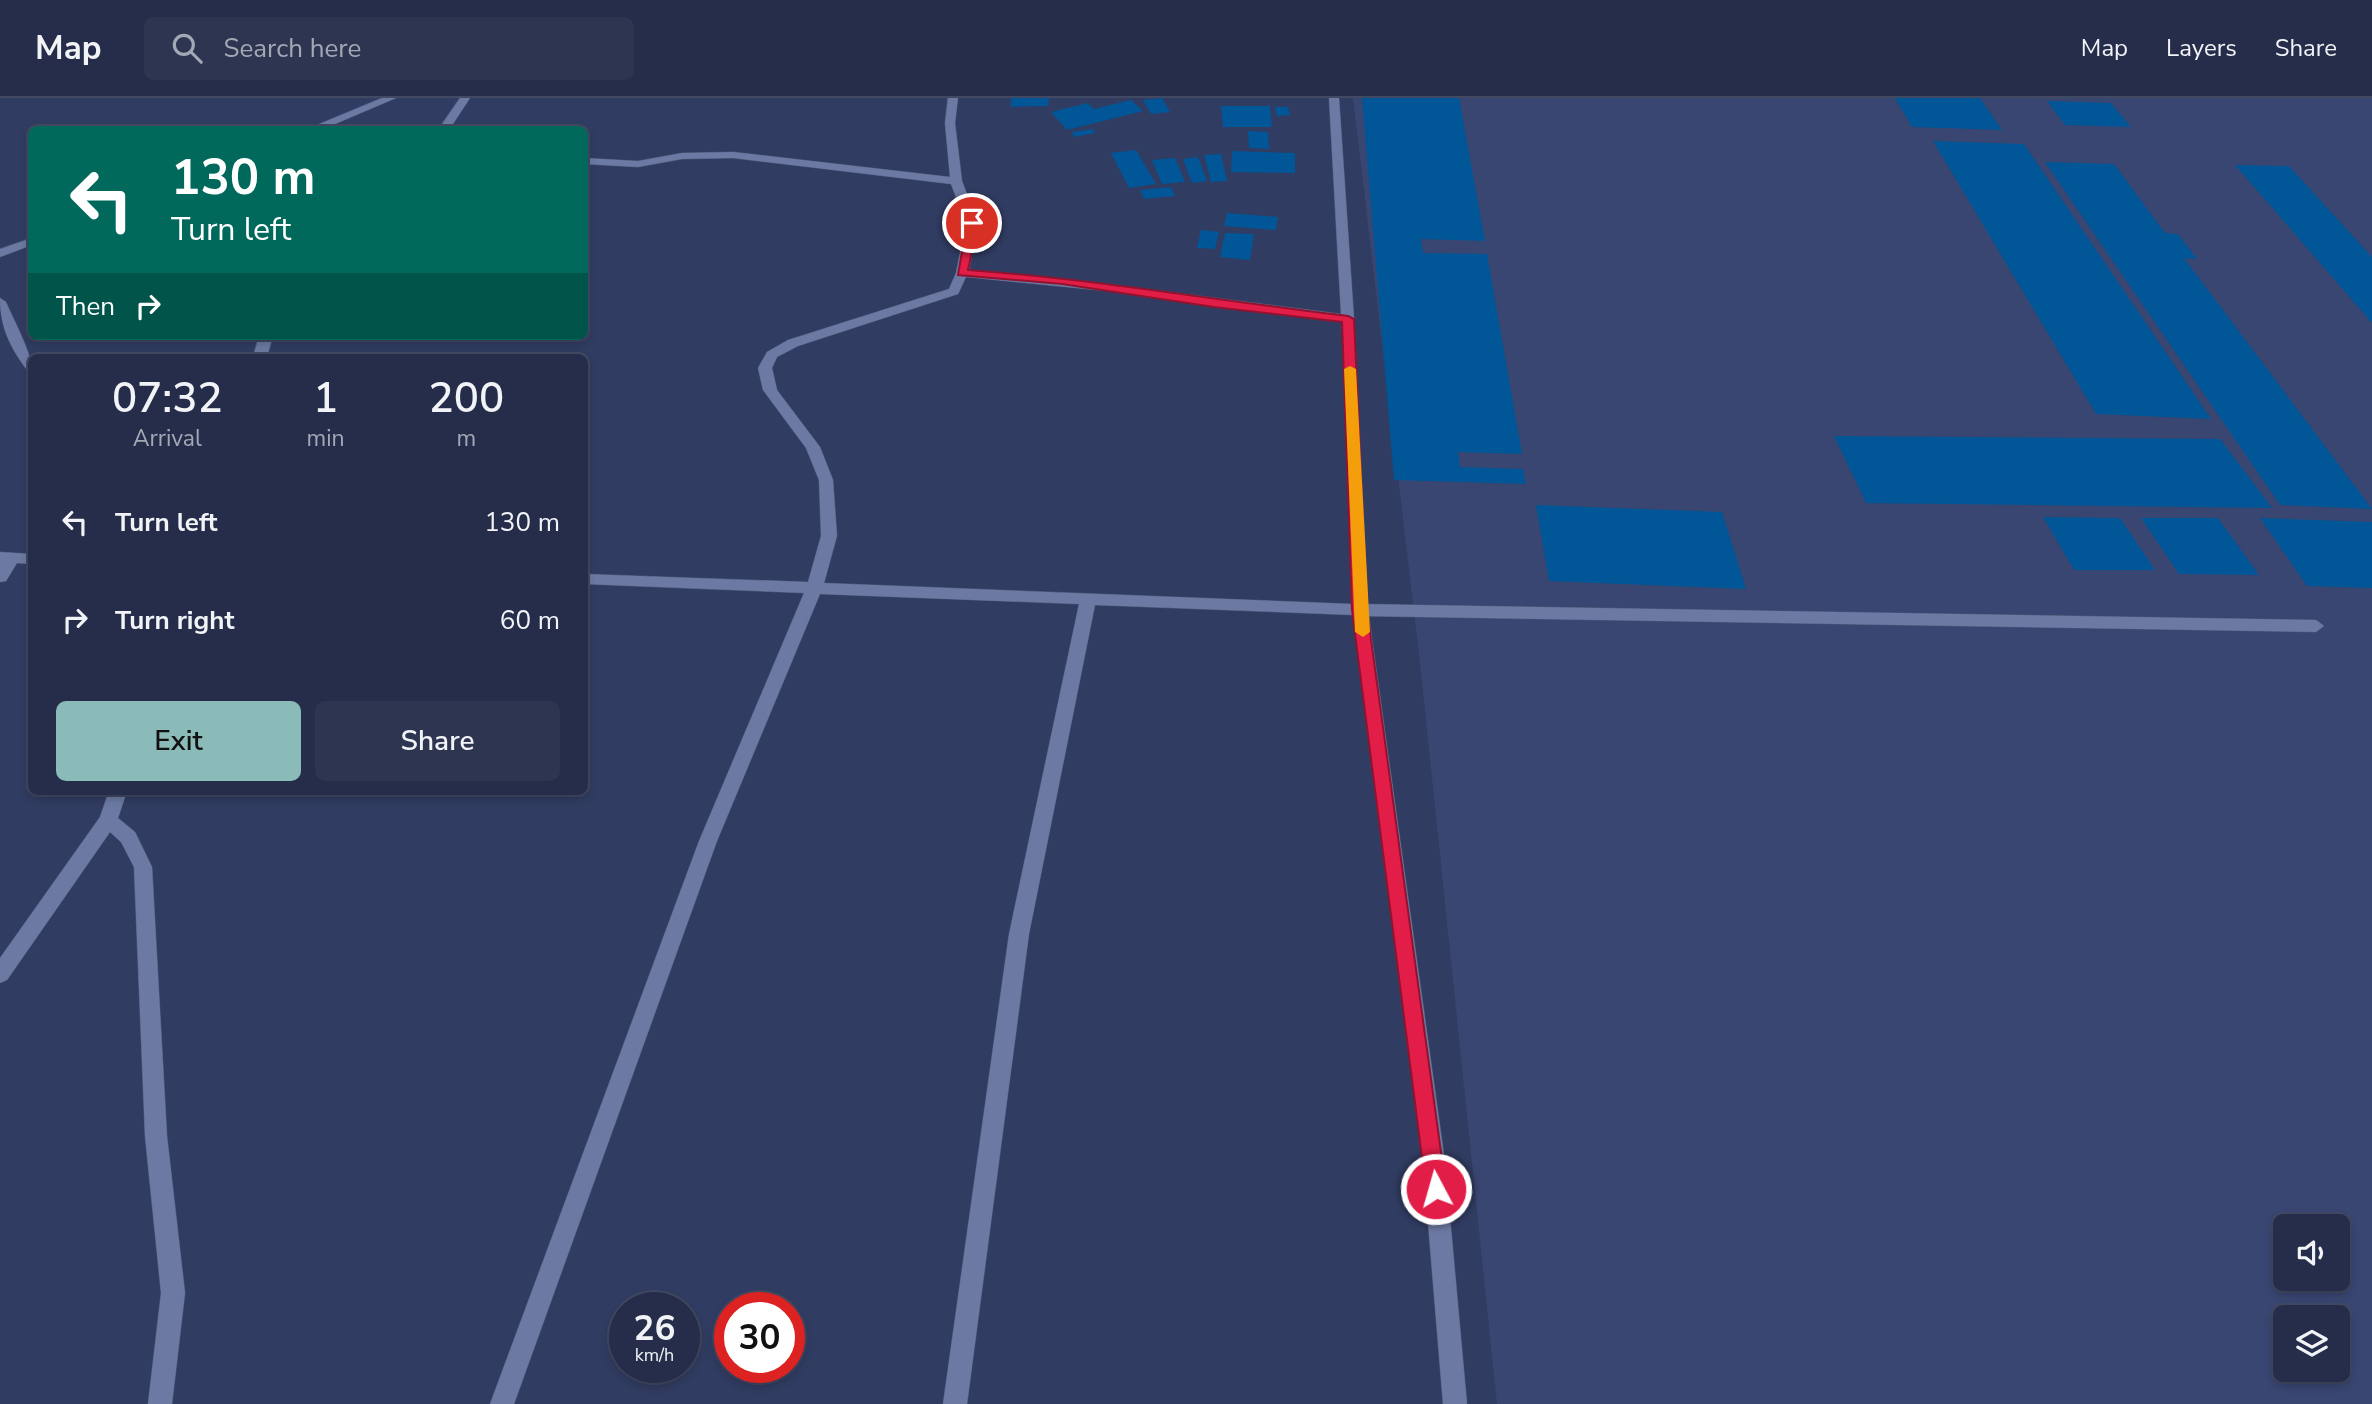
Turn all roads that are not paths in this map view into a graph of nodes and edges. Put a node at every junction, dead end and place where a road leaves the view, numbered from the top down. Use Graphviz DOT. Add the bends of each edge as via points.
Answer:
graph roads {
  1 [pos="391,98"];
  2 [pos="465,98"];
  3 [pos="953,98"];
  4 [pos="1334,98"];
  5 [pos="320,126"];
  6 [pos="446,126"];
  7 [pos="588,161"];
  8 [pos="956,181"];
  9 [pos="28,243"];
  10 [pos="0,253"];
  11 [pos="962,273"];
  12 [pos="0,302"];
  13 [pos="1348,319"];
  14 [pos="28,361"];
  15 [pos="6,558"];
  16 [pos="28,559"];
  17 [pos="0,577"];
  18 [pos="588,579"];
  19 [pos="815,587"];
  20 [pos="1088,600"];
  21 [pos="1360,610"];
  22 [pos="2316,626"];
  23 [pos="116,795"];
  24 [pos="107,820"];
  25 [pos="0,974"];
  26 [pos="160,1404"];
  27 [pos="502,1404"];
  28 [pos="955,1404"];
  29 [pos="1455,1404"];
  1 -- 5 [label="street"];
  2 -- 6 [label="street"];
  3 -- 8 [label="street" via="950,123"];
  4 -- 13 [label="street"];
  7 -- 8 [label="street" via="638,164 682,156 733,155"];
  8 -- 11 [label="street" via="972,223"];
  9 -- 10 [label="street"];
  11 -- 13 [label="street" via="1062,280"];
  11 -- 19 [label="street" via="954,291 793,343 772,355 765,368 769,390 813,447 826,480 829,536"];
  12 -- 14 [label="street"];
  13 -- 21 [label="street"];
  15 -- 16 [label="street"];
  15 -- 17 [label="street"];
  18 -- 19 [label="street"];
  19 -- 20 [label="street"];
  19 -- 27 [label="street" via="708,841"];
  20 -- 21 [label="street"];
  20 -- 28 [label="street" via="1019,934"];
  21 -- 22 [label="street"];
  21 -- 29 [label="street" via="1434,1162"];
  23 -- 24 [label="street"];
  24 -- 25 [label="street"];
  24 -- 26 [label="street" via="128,836 142,867 156,1136 173,1293"];
}
